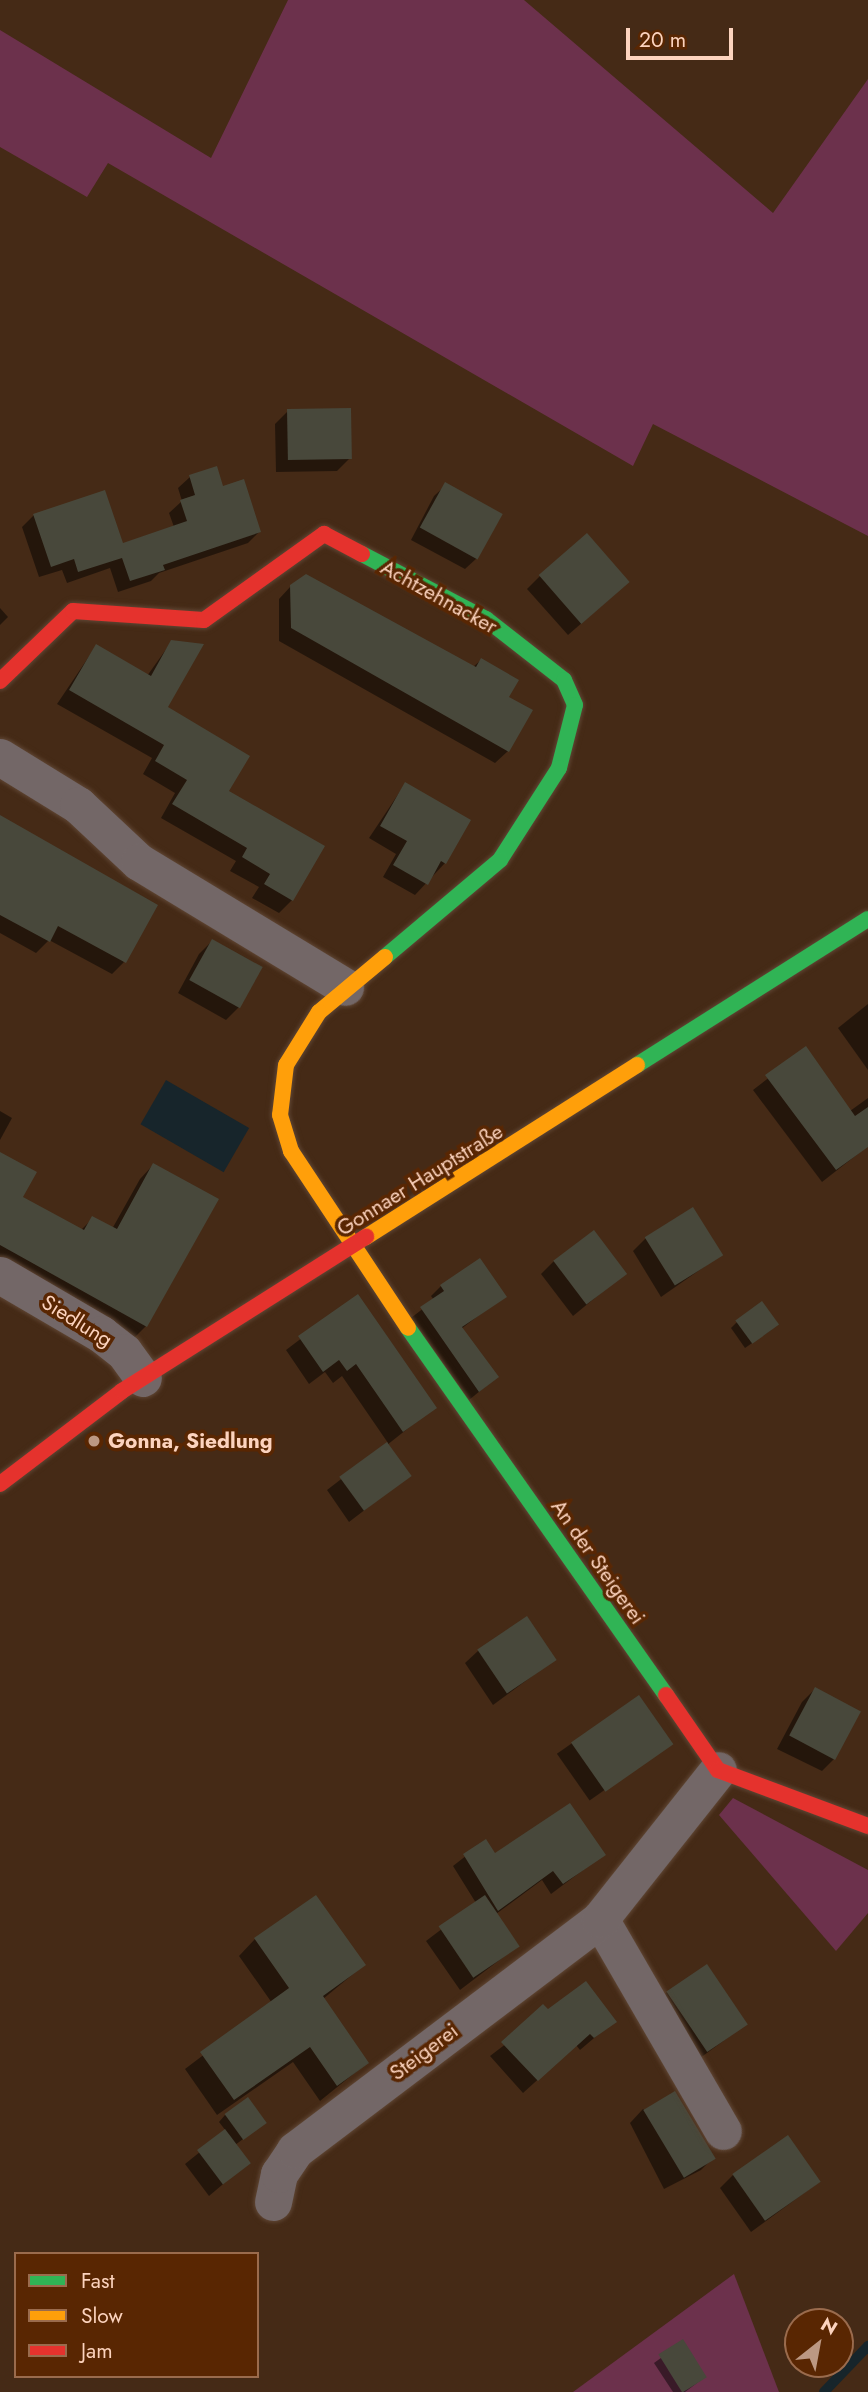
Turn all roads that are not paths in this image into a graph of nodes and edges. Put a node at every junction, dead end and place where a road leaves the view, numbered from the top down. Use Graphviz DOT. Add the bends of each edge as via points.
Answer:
graph roads {
  1 [pos="0,681"];
  2 [pos="0,757"];
  3 [pos="868,919"];
  4 [pos="345,987"];
  5 [pos="352,1248"];
  6 [pos="0,1275"];
  7 [pos="143,1378"];
  8 [pos="0,1484"];
  9 [pos="718,1770"];
  10 [pos="868,1826"];
  11 [pos="600,1919"];
  12 [pos="723,2131"];
  13 [pos="273,2202"];
  1 -- 4 [label="street, Achtzehnacker" via="73,611 204,620 324,534 486,619 564,680 575,705 559,768 500,860"];
  2 -- 4 [label="street" via="78,805 139,862"];
  3 -- 5 [label="street, Gonnaer Hauptstraße"];
  4 -- 5 [label="street, Achtzehnacker" via="318,1012 299,1041 286,1065 279,1094 291,1150"];
  5 -- 7 [label="street, Gonnaer Hauptstraße"];
  5 -- 9 [label="street, An der Steigerei"];
  6 -- 7 [label="street, Siedlung" via="101,1334 124,1352"];
  7 -- 8 [label="street, Gonnaer Hauptstraße" via="64,1432"];
  9 -- 10 [label="street"];
  9 -- 11 [label="street, Steigerei"];
  11 -- 12 [label="street"];
  11 -- 13 [label="street, Steigerei" via="295,2150 279,2174"];
}
